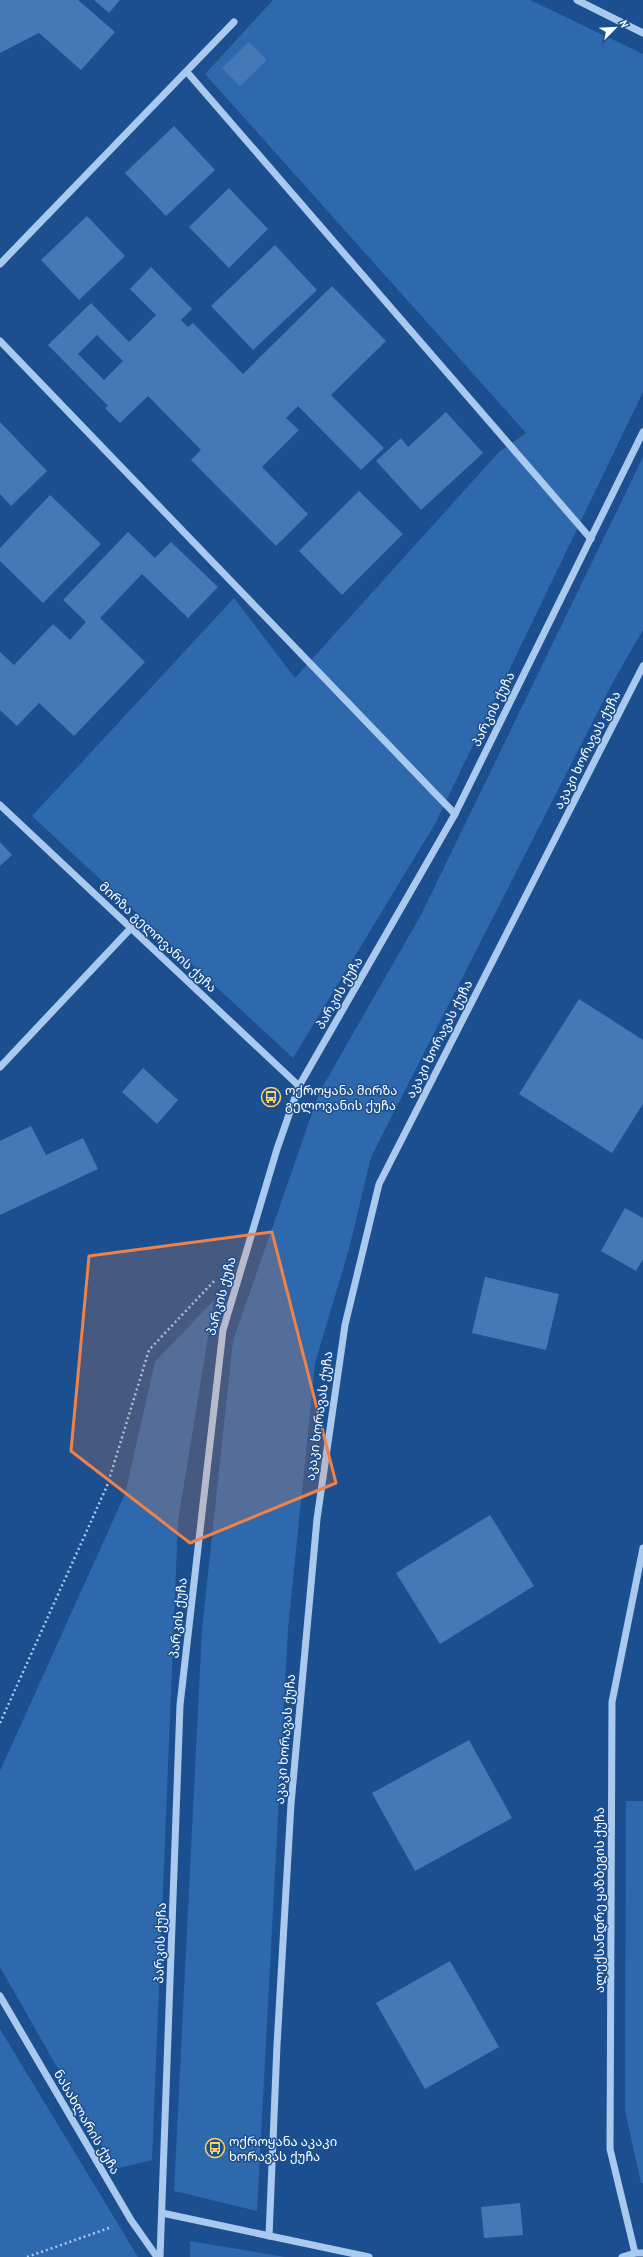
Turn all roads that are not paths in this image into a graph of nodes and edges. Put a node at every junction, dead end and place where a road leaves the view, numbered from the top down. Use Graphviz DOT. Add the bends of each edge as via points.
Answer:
graph roads {
  1 [pos="576,0"];
  2 [pos="234,22"];
  3 [pos="643,34"];
  4 [pos="187,72"];
  5 [pos="0,264"];
  6 [pos="0,341"];
  7 [pos="643,432"];
  8 [pos="591,539"];
  9 [pos="643,666"];
  10 [pos="0,805"];
  11 [pos="455,814"];
  12 [pos="131,928"];
  13 [pos="0,1067"];
  14 [pos="299,1086"];
  15 [pos="643,1548"];
  16 [pos="0,1996"];
  17 [pos="162,2213"];
  18 [pos="269,2236"];
  19 [pos="634,2253"];
  20 [pos="643,2253"];
  21 [pos="157,2257"];
  22 [pos="160,2257"];
  23 [pos="370,2257"];
  24 [pos="622,2257"];
  1 -- 3 [label="street"];
  2 -- 4 [label="street"];
  4 -- 5 [label="street"];
  4 -- 8 [label="street"];
  6 -- 11 [label="street"];
  7 -- 8 [label="street, პარკის ქუჩა"];
  8 -- 11 [label="street, პარკის ქუჩა"];
  9 -- 18 [label="street, აკაკი ხორავას ქუჩა" via="379,1184 345,1325 317,1518 291,1804 276,2053"];
  10 -- 12 [label="street, მირზა გელოვანის ქუჩა"];
  11 -- 14 [label="street, პარკის ქუჩა"];
  12 -- 13 [label="street"];
  12 -- 14 [label="street, მირზა გელოვანის ქუჩა"];
  14 -- 17 [label="street, პარკის ქუჩა" via="223,1330 180,1705"];
  15 -- 19 [label="street, ალექსანდრე ყაზბეგის ქუჩა" via="612,1702 610,2149"];
  16 -- 21 [label="street, ნასახლარის ქუჩა" via="131,2220"];
  17 -- 18 [label="street"];
  17 -- 22 [label="street, პარკის ქუჩა"];
  18 -- 23 [label="street"];
  19 -- 20 [label="street"];
  19 -- 24 [label="street"];
}
